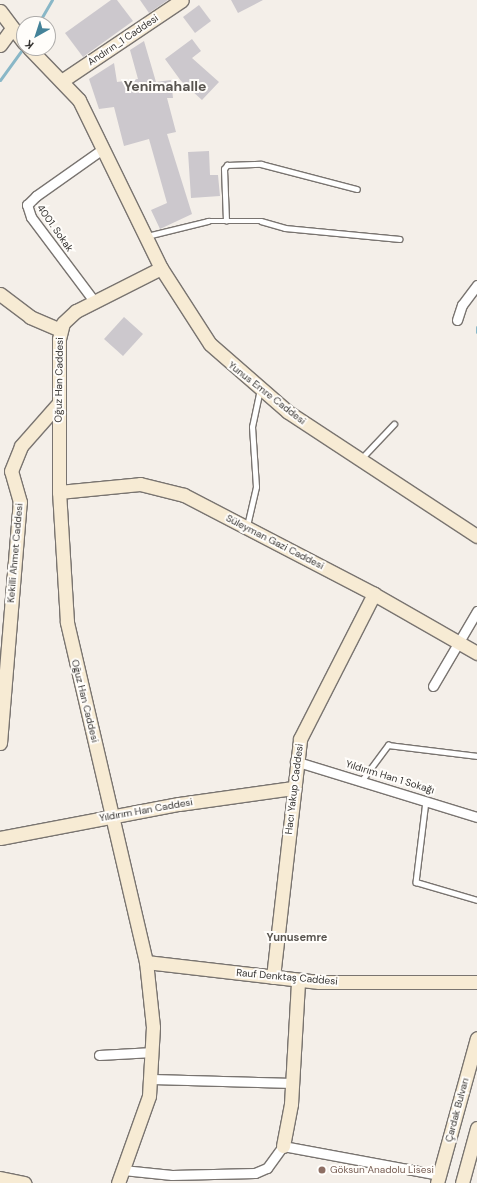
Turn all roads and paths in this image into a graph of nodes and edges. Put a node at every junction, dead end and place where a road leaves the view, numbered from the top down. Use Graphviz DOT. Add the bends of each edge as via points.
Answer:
graph roads {
  1 [pos="182,0"];
  2 [pos="0,11"];
  3 [pos="16,33"];
  4 [pos="16,42"];
  5 [pos="0,45"];
  6 [pos="38,56"];
  7 [pos="63,80"];
  8 [pos="104,148"];
  9 [pos="357,189"];
  10 [pos="226,221"];
  11 [pos="146,236"];
  12 [pos="399,238"];
  13 [pos="161,268"];
  14 [pos="477,285"];
  15 [pos="0,294"];
  16 [pos="94,301"];
  17 [pos="457,320"];
  18 [pos="60,330"];
  19 [pos="260,390"];
  20 [pos="58,404"];
  21 [pos="394,424"];
  22 [pos="359,460"];
  23 [pos="59,492"];
  24 [pos="247,528"];
  25 [pos="477,536"];
  26 [pos="374,594"];
  27 [pos="477,611"];
  28 [pos="459,641"];
  29 [pos="477,653"];
  30 [pos="433,686"];
  31 [pos="0,743"];
  32 [pos="477,756"];
  33 [pos="295,761"];
  34 [pos="362,780"];
  35 [pos="293,788"];
  36 [pos="426,799"];
  37 [pos="113,815"];
  38 [pos="477,817"];
  39 [pos="0,838"];
  40 [pos="477,900"];
  41 [pos="146,962"];
  42 [pos="273,977"];
  43 [pos="298,981"];
  44 [pos="477,982"];
  45 [pos="477,1038"];
  46 [pos="153,1052"];
  47 [pos="99,1055"];
  48 [pos="152,1079"];
  49 [pos="293,1083"];
  50 [pos="477,1128"];
  51 [pos="283,1146"];
  52 [pos="123,1170"];
  53 [pos="0,1178"];
  54 [pos="438,1179"];
  55 [pos="24,1183"];
  56 [pos="118,1183"];
  57 [pos="462,1183"];
  1 -- 7 [label="street, Andırın_1 Caddesi"];
  2 -- 3 [label="street, Yunus Emre Caddesi"];
  4 -- 5 [label="street"];
  6 -- 7 [label="street, Yunus Emre Caddesi"];
  7 -- 8 [label="street, Yunus Emre Caddesi" via="79,100"];
  8 -- 11 [label="street, Yunus Emre Caddesi"];
  8 -- 16 [label="street, 4001. Sokak" via="36,196 27,206 31,217"];
  9 -- 10 [label="lane" via="261,164 228,165 224,169"];
  10 -- 11 [label="lane" via="196,223"];
  10 -- 12 [label="lane" via="261,221 285,228"];
  11 -- 13 [label="street, Yunus Emre Caddesi"];
  13 -- 16 [label="street, Oğuz Han Caddesi"];
  13 -- 19 [label="street, Yunus Emre Caddesi" via="210,344"];
  14 -- 17 [label="street" via="462,304"];
  15 -- 18 [label="street" via="30,317"];
  16 -- 18 [label="street, Oğuz Han Caddesi" via="67,318"];
  18 -- 20 [label="street, Oğuz Han Caddesi"];
  19 -- 22 [label="street, Yunus Emre Caddesi"];
  19 -- 24 [label="lane" via="252,427 256,487"];
  20 -- 23 [label="street, Oğuz Han Caddesi"];
  20 -- 31 [label="street, Kekilli Ahmet Caddesi" via="21,446 11,471 20,502"];
  21 -- 22 [label="lane"];
  22 -- 25 [label="street, Yunus Emre Caddesi"];
  23 -- 24 [label="street, Süleyman Gazi Caddesi" via="153,485 184,495"];
  23 -- 37 [label="street, Oğuz Han Caddesi" via="67,622"];
  24 -- 26 [label="street, Süleyman Gazi Caddesi"];
  26 -- 28 [label="street, Süleyman Gazi Caddesi"];
  26 -- 33 [label="street, Hacı Yakup Caddesi" via="306,722"];
  27 -- 28 [label="street"];
  28 -- 29 [label="street, Süleyman Gazi Caddesi"];
  28 -- 30 [label="street"];
  32 -- 34 [label="lane" via="388,745"];
  33 -- 34 [label="street, Yıldırım Han 1 Sokağı"];
  33 -- 35 [label="street, Hacı Yakup Caddesi"];
  34 -- 36 [label="street, Yıldırım Han 1 Sokağı"];
  35 -- 37 [label="street, Yıldırım Han Caddesi"];
  35 -- 42 [label="street, Hacı Yakup Caddesi"];
  36 -- 38 [label="street, Yıldırım Han 1 Sokağı"];
  36 -- 40 [label="lane" via="416,882"];
  37 -- 39 [label="street, Yıldırım Han Caddesi"];
  37 -- 41 [label="street, Oğuz Han Caddesi"];
  41 -- 42 [label="street, Rauf Denktaş Caddesi"];
  41 -- 46 [label="street, Oğuz Han Caddesi"];
  42 -- 43 [label="street, Rauf Denktaş Caddesi"];
  43 -- 44 [label="street, Rauf Denktaş Caddesi"];
  43 -- 49 [label="street"];
  45 -- 54 [label="street, Çardak Bulvarı"];
  46 -- 47 [label="street"];
  46 -- 48 [label="street, Oğuz Han Caddesi"];
  48 -- 49 [label="street"];
  48 -- 52 [label="street, Oğuz Han Caddesi"];
  49 -- 51 [label="street"];
  50 -- 57 [label="street"];
  51 -- 52 [label="street" via="267,1168 255,1173 172,1175"];
  51 -- 54 [label="street"];
  52 -- 56 [label="street, Oğuz Han Caddesi"];
  53 -- 55 [label="street"];
}
